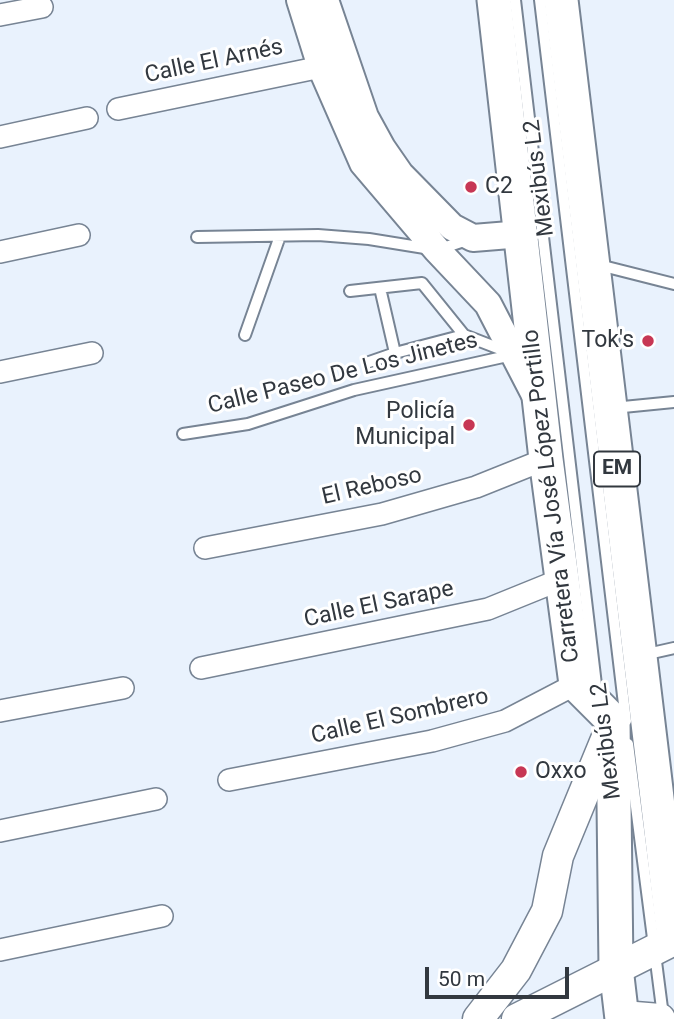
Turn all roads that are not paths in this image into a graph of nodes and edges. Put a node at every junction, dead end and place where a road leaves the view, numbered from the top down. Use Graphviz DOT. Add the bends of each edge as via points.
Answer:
graph roads {
  1 [pos="300,0"];
  2 [pos="324,0"];
  3 [pos="495,0"];
  4 [pos="515,0"];
  5 [pos="540,0"];
  6 [pos="561,0"];
  7 [pos="42,7"];
  8 [pos="0,15"];
  9 [pos="321,67"];
  10 [pos="118,109"];
  11 [pos="87,118"];
  12 [pos="0,137"];
  13 [pos="522,234"];
  14 [pos="79,235"];
  15 [pos="281,236"];
  16 [pos="197,237"];
  17 [pos="473,238"];
  18 [pos="437,250"];
  19 [pos="0,252"];
  20 [pos="592,263"];
  21 [pos="674,284"];
  22 [pos="380,288"];
  23 [pos="350,291"];
  24 [pos="245,335"];
  25 [pos="464,335"];
  26 [pos="92,353"];
  27 [pos="394,353"];
  28 [pos="514,354"];
  29 [pos="369,362"];
  30 [pos="0,372"];
  31 [pos="674,401"];
  32 [pos="541,407"];
  33 [pos="610,408"];
  34 [pos="183,434"];
  35 [pos="546,459"];
  36 [pos="205,548"];
  37 [pos="562,579"];
  38 [pos="674,648"];
  39 [pos="641,655"];
  40 [pos="201,668"];
  41 [pos="576,684"];
  42 [pos="123,688"];
  43 [pos="0,711"];
  44 [pos="613,721"];
  45 [pos="229,780"];
  46 [pos="156,799"];
  47 [pos="0,831"];
  48 [pos="669,862"];
  49 [pos="162,916"];
  50 [pos="0,950"];
  51 [pos="646,956"];
  52 [pos="637,1017"];
  53 [pos="478,1019"];
  54 [pos="517,1019"];
  1 -- 9 [label="street"];
  2 -- 17 [label="street" via="365,117 382,148 400,174 452,227"];
  3 -- 13 [label="main road, Carretera Vía José López Portillo"];
  4 -- 51 [label="lane, Mexibús L2"];
  5 -- 51 [label="lane, Mexibús L2"];
  6 -- 20 [label="main road, EM"];
  7 -- 8 [label="street"];
  9 -- 10 [label="street, Calle El Arnés"];
  9 -- 18 [label="street" via="363,163"];
  11 -- 12 [label="street"];
  13 -- 17 [label="street"];
  13 -- 32 [label="main road, Carretera Vía José López Portillo"];
  14 -- 19 [label="street"];
  15 -- 16 [label="lane"];
  15 -- 18 [label="lane" via="369,239"];
  15 -- 24 [label="lane"];
  17 -- 18 [label="lane"];
  18 -- 28 [label="street" via="488,304"];
  20 -- 21 [label="lane"];
  20 -- 33 [label="main road, EM"];
  22 -- 23 [label="lane"];
  22 -- 25 [label="lane" via="422,283"];
  22 -- 27 [label="lane"];
  25 -- 27 [label="lane"];
  25 -- 28 [label="lane"];
  26 -- 30 [label="street"];
  27 -- 29 [label="lane"];
  28 -- 32 [label="street"];
  28 -- 34 [label="lane, Calle Paseo De Los Jinetes" via="354,390 248,424"];
  31 -- 33 [label="lane"];
  32 -- 35 [label="main road, Carretera Vía José López Portillo"];
  33 -- 39 [label="main road, EM"];
  35 -- 36 [label="street, El Reboso" via="476,487 382,514"];
  35 -- 37 [label="main road, Carretera Vía José López Portillo"];
  37 -- 40 [label="street, Calle El Sarape" via="488,609"];
  37 -- 41 [label="main road, Carretera Vía José López Portillo"];
  38 -- 39 [label="lane"];
  39 -- 48 [label="main road, EM"];
  41 -- 44 [label="main road, Carretera Vía José López Portillo"];
  41 -- 45 [label="street, Calle El Sombrero" via="505,721 432,741"];
  42 -- 43 [label="street"];
  44 -- 51 [label="main road, EM"];
  44 -- 53 [label="main road" via="558,856 547,911 516,970"];
  46 -- 47 [label="street"];
  48 -- 51 [label="main road, EM"];
  49 -- 50 [label="street"];
  51 -- 52 [label="main road, EM"];
  51 -- 54 [label="main road"];
}
